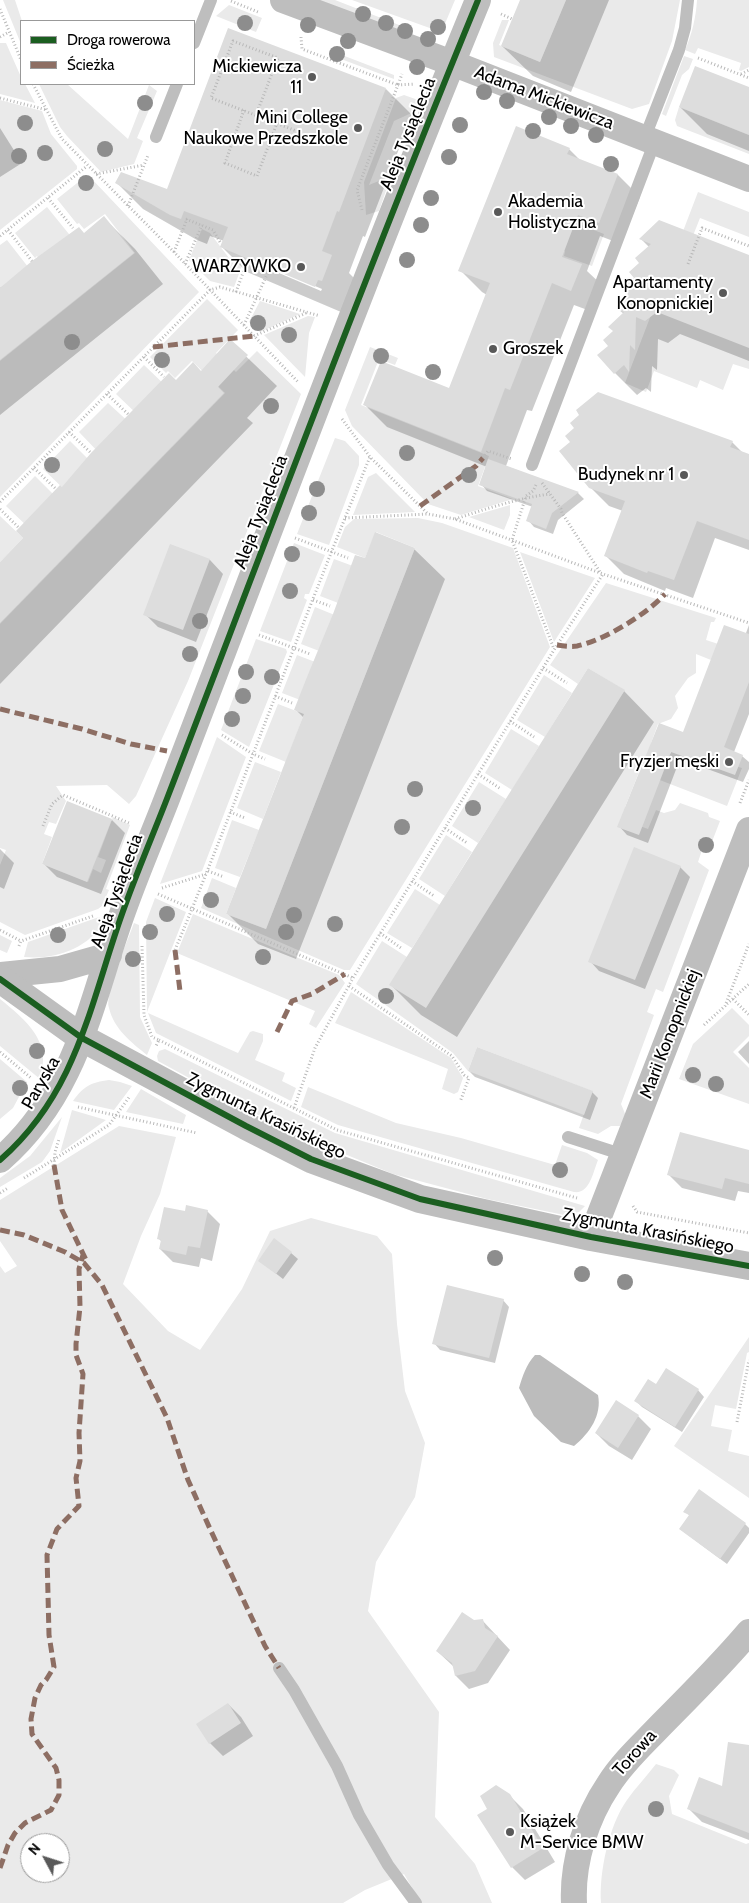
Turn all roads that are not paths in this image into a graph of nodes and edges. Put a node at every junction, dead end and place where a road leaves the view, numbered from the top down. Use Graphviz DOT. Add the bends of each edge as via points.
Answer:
graph roads {
  1 [pos="211,0"];
  2 [pos="688,0"];
  3 [pos="273,7"];
  4 [pos="488,7"];
  5 [pos="195,40"];
  6 [pos="452,63"];
  7 [pos="177,85"];
  8 [pos="156,137"];
  9 [pos="650,139"];
  10 [pos="749,179"];
  11 [pos="533,468"];
  12 [pos="749,830"];
  13 [pos="109,955"];
  14 [pos="0,975"];
  15 [pos="0,979"];
  16 [pos="82,1038"];
  17 [pos="568,1137"];
  18 [pos="624,1154"];
  19 [pos="0,1160"];
  20 [pos="591,1237"];
  21 [pos="749,1266"];
  22 [pos="749,1632"];
  23 [pos="279,1668"];
  24 [pos="416,1903"];
  25 [pos="574,1903"];
  1 -- 5 [label="lane"];
  2 -- 9 [label="lane" via="679,50"];
  3 -- 6 [label="street, Adama Mickiewicza"];
  4 -- 6 [label="street, Aleja Tysiąclecia"];
  6 -- 9 [label="street, Adama Mickiewicza"];
  6 -- 13 [label="street, Aleja Tysiąclecia" via="121,915"];
  7 -- 8 [label="lane"];
  9 -- 10 [label="street, Adama Mickiewicza"];
  9 -- 11 [label="lane"];
  12 -- 18 [label="street, Marii Konopnickiej"];
  13 -- 14 [label="street" via="60,968"];
  13 -- 16 [label="street, Aleja Tysiąclecia"];
  15 -- 16 [label="street, Zygmunta Krasińskiego"];
  16 -- 19 [label="street, Paryska" via="54,1096 38,1120"];
  16 -- 20 [label="street, Zygmunta Krasińskiego" via="311,1159 420,1199"];
  17 -- 18 [label="lane"];
  18 -- 20 [label="street, Marii Konopnickiej"];
  20 -- 21 [label="street, Zygmunta Krasińskiego"];
  22 -- 25 [label="street, Torowa" via="609,1783 585,1834 576,1870"];
  23 -- 24 [label="lane" via="337,1766 359,1815"];
}
